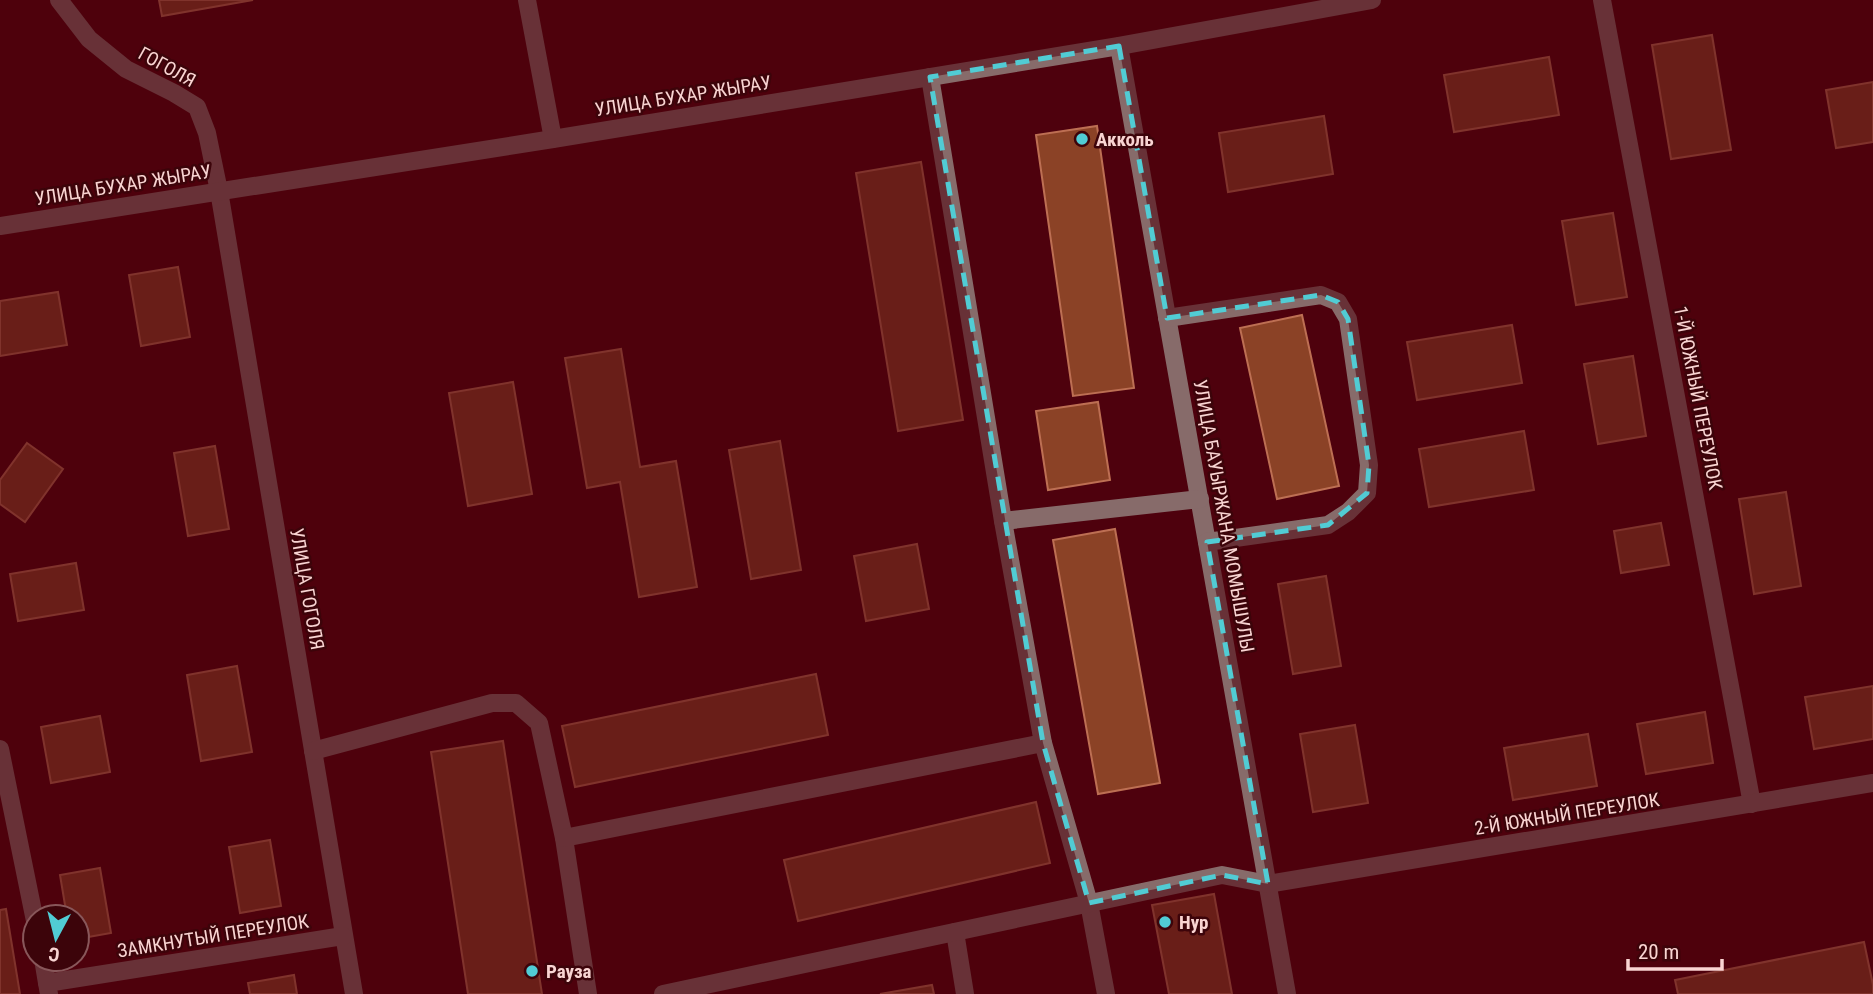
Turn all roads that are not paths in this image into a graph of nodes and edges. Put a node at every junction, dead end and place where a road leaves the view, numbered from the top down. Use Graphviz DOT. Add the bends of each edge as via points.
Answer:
graph roads {
  1 [pos="60,0"];
  2 [pos="527,0"];
  3 [pos="1372,0"];
  4 [pos="1602,0"];
  5 [pos="1119,46"];
  6 [pos="930,77"];
  7 [pos="553,139"];
  8 [pos="219,191"];
  9 [pos="0,226"];
  10 [pos="1167,318"];
  11 [pos="1199,499"];
  12 [pos="1003,521"];
  13 [pos="1207,542"];
  14 [pos="1044,743"];
  15 [pos="0,749"];
  16 [pos="313,751"];
  17 [pos="1873,783"];
  18 [pos="1752,804"];
  19 [pos="564,838"];
  20 [pos="1268,884"];
  21 [pos="31,903"];
  22 [pos="1089,903"];
  23 [pos="955,932"];
  24 [pos="343,936"];
  25 [pos="48,988"];
  26 [pos="354,994"];
  27 [pos="588,994"];
  28 [pos="663,994"];
  29 [pos="965,994"];
  30 [pos="1105,994"];
  31 [pos="1287,994"];
  1 -- 8 [label="street, ГОГОЛЯ" via="89,39 126,69 197,107"];
  2 -- 7 [label="street"];
  3 -- 5 [label="street, УЛИЦА БУХАР ЖЫРАУ"];
  4 -- 18 [label="street, 1-Й ЮЖНЫЙ ПЕРЕУЛОК"];
  5 -- 6 [label="street, УЛИЦА БУХАР ЖЫРАУ"];
  5 -- 10 [label="street, УЛИЦА БАУЫРЖАНА МОМЫШУЛЫ"];
  6 -- 7 [label="street, УЛИЦА БУХАР ЖЫРАУ"];
  6 -- 12 [label="street"];
  7 -- 8 [label="street, УЛИЦА БУХАР ЖЫРАУ"];
  8 -- 9 [label="street, УЛИЦА БУХАР ЖЫРАУ"];
  8 -- 16 [label="street, УЛИЦА ГОГОЛЯ"];
  10 -- 11 [label="street, УЛИЦА БАУЫРЖАНА МОМЫШУЛЫ"];
  10 -- 13 [label="street" via="1321,295 1338,302 1348,319 1369,465 1367,494 1328,525"];
  11 -- 12 [label="street"];
  11 -- 13 [label="street, УЛИЦА БАУЫРЖАНА МОМЫШУЛЫ"];
  12 -- 14 [label="street"];
  13 -- 20 [label="street, УЛИЦА БАУЫРЖАНА МОМЫШУЛЫ"];
  14 -- 19 [label="street"];
  14 -- 22 [label="street"];
  15 -- 21 [label="street"];
  16 -- 19 [label="street" via="492,703 516,703 539,723"];
  16 -- 24 [label="street, УЛИЦА ГОГОЛЯ"];
  17 -- 18 [label="street, 2-Й ЮЖНЫЙ ПЕРЕУЛОК"];
  18 -- 20 [label="street, 2-Й ЮЖНЫЙ ПЕРЕУЛОК"];
  19 -- 27 [label="street"];
  20 -- 22 [label="street" via="1222,875"];
  20 -- 31 [label="street, УЛИЦА БАУЫРЖАНА МОМЫШУЛЫ"];
  22 -- 23 [label="street"];
  22 -- 30 [label="street"];
  23 -- 28 [label="street"];
  23 -- 29 [label="street"];
  24 -- 25 [label="street, ЗАМКНУТЫЙ ПЕРЕУЛОК"];
  24 -- 26 [label="street, УЛИЦА ГОГОЛЯ"];
}
